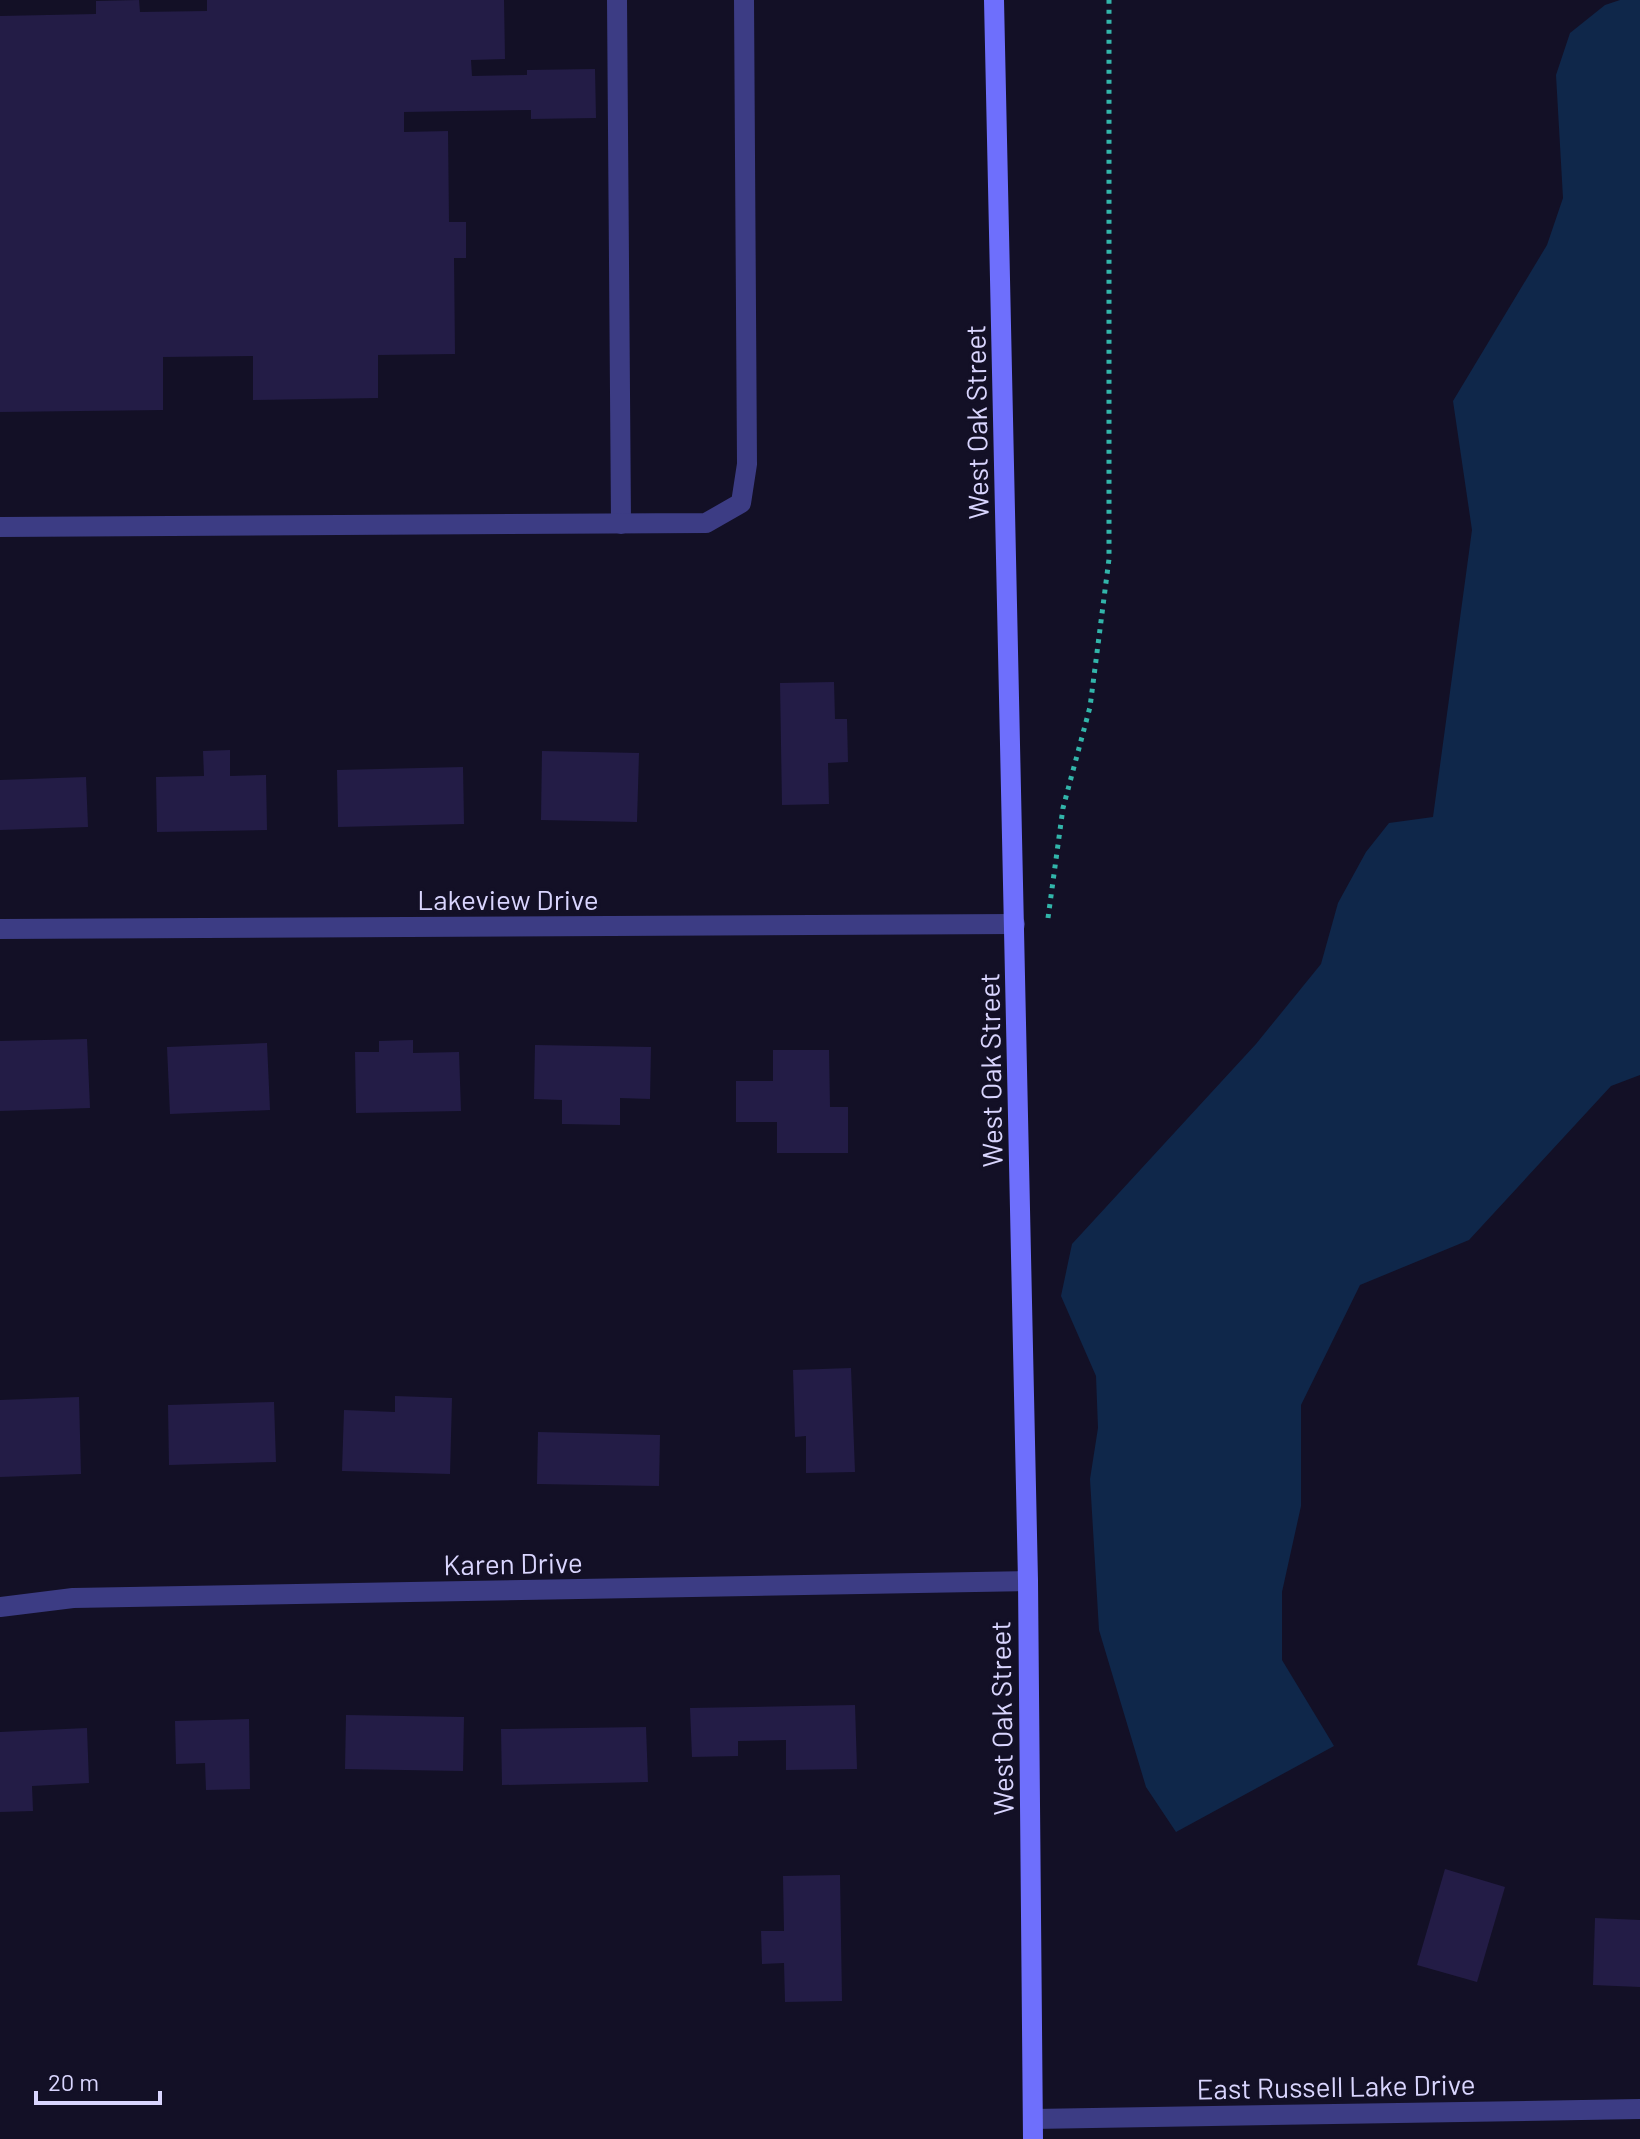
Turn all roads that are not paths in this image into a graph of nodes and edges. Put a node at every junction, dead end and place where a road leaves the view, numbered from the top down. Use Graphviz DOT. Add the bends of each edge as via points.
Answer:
graph roads {
  1 [pos="617,0"];
  2 [pos="744,0"];
  3 [pos="994,0"];
  4 [pos="621,524"];
  5 [pos="0,527"];
  6 [pos="1015,924"];
  7 [pos="0,929"];
  8 [pos="1028,1581"];
  9 [pos="0,1607"];
  10 [pos="1640,2109"];
  11 [pos="1033,2129"];
  1 -- 4 [label="street"];
  2 -- 4 [label="street" via="747,464 741,503 706,523"];
  3 -- 6 [label="main road, West Oak Street"];
  4 -- 5 [label="street"];
  6 -- 7 [label="street, Lakeview Drive"];
  6 -- 8 [label="main road, West Oak Street"];
  8 -- 9 [label="street, Karen Drive" via="73,1598"];
  8 -- 11 [label="main road, West Oak Street"];
  10 -- 11 [label="street, East Russell Lake Drive"];
}
